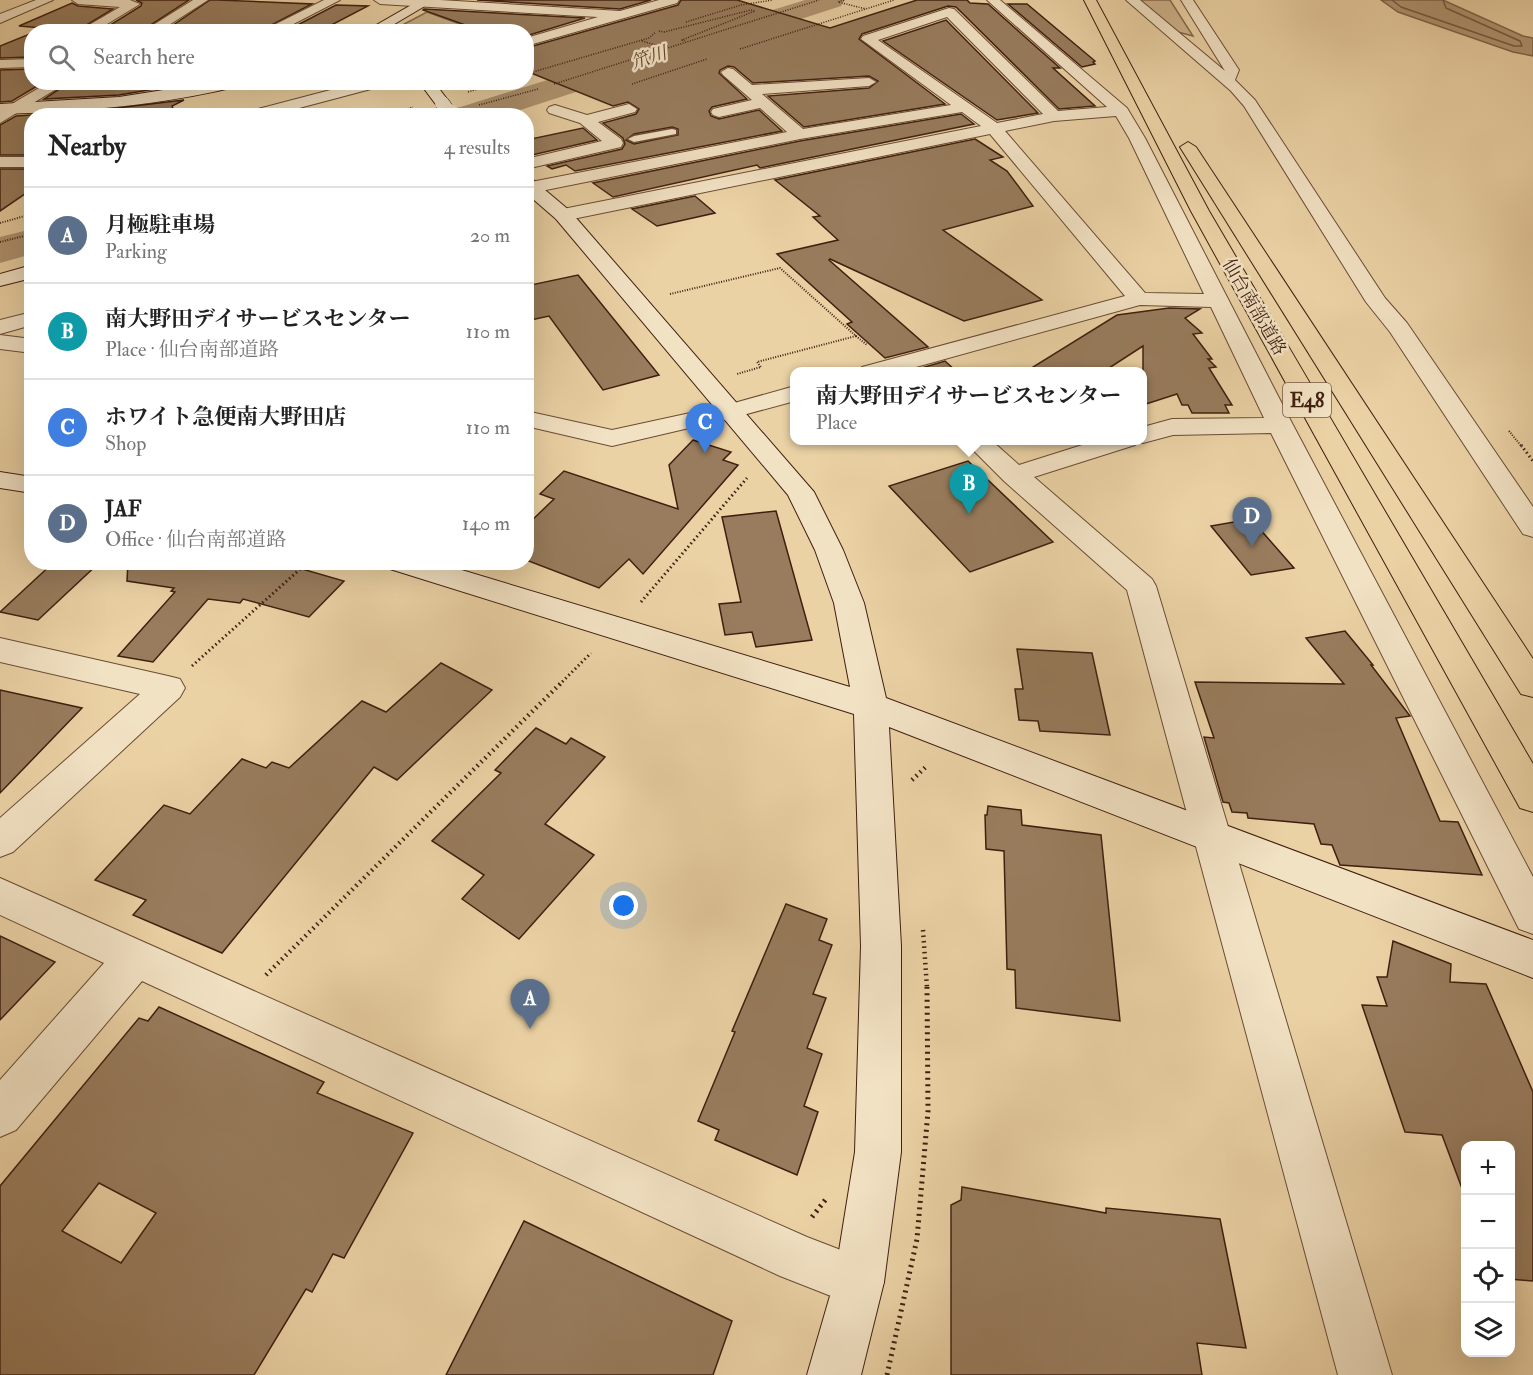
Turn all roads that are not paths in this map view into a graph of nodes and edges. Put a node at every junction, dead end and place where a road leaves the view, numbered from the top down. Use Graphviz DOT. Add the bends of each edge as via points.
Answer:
graph roads {
  1 [pos="47,0"];
  2 [pos="78,0"];
  3 [pos="202,0"];
  4 [pos="334,0"];
  5 [pos="380,0"];
  6 [pos="547,0"];
  7 [pos="673,0"];
  8 [pos="993,0"];
  9 [pos="1090,0"];
  10 [pos="1131,0"];
  11 [pos="1187,0"];
  12 [pos="426,1"];
  13 [pos="531,10"];
  14 [pos="619,15"];
  15 [pos="0,19"];
  16 [pos="97,24"];
  17 [pos="162,24"];
  18 [pos="283,24"];
  19 [pos="384,24"];
  20 [pos="534,40"];
  21 [pos="24,62"];
  22 [pos="0,64"];
  23 [pos="728,72"];
  24 [pos="869,82"];
  25 [pos="1229,82"];
  26 [pos="45,90"];
  27 [pos="198,90"];
  28 [pos="350,90"];
  29 [pos="432,90"];
  30 [pos="748,90"];
  31 [pos="762,103"];
  32 [pos="966,107"];
  33 [pos="24,108"];
  34 [pos="26,108"];
  35 [pos="280,108"];
  36 [pos="446,108"];
  37 [pos="8,109"];
  38 [pos="630,109"];
  39 [pos="555,110"];
  40 [pos="1121,111"];
  41 [pos="719,112"];
  42 [pos="1054,116"];
  43 [pos="0,118"];
  44 [pos="586,120"];
  45 [pos="994,128"];
  46 [pos="672,132"];
  47 [pos="800,134"];
  48 [pos="634,139"];
  49 [pos="615,143"];
  50 [pos="0,162"];
  51 [pos="24,162"];
  52 [pos="534,178"];
  53 [pos="534,180"];
  54 [pos="534,187"];
  55 [pos="562,215"];
  56 [pos="24,273"];
  57 [pos="0,280"];
  58 [pos="1139,299"];
  59 [pos="1219,301"];
  60 [pos="24,320"];
  61 [pos="0,327"];
  62 [pos="0,342"];
  63 [pos="24,345"];
  64 [pos="898,367"];
  65 [pos="790,394"];
  66 [pos="732,411"];
  67 [pos="534,420"];
  68 [pos="1280,425"];
  69 [pos="1147,434"];
  70 [pos="979,445"];
  71 [pos="1113,445"];
  72 [pos="1013,475"];
  73 [pos="0,480"];
  74 [pos="24,484"];
  75 [pos="1533,528"];
  76 [pos="426,570"];
  77 [pos="0,650"];
  78 [pos="1533,685"];
  79 [pos="870,706"];
  80 [pos="1533,797"];
  81 [pos="1212,837"];
  82 [pos="0,841"];
  83 [pos="0,896"];
  84 [pos="1533,916"];
  85 [pos="135,958"];
  86 [pos="1533,959"];
  87 [pos="0,1114"];
  88 [pos="859,1282"];
  89 [pos="834,1375"];
  90 [pos="1365,1375"];
  1 -- 15 [label="street"];
  2 -- 16 [label="street" via="134,4"];
  3 -- 17 [label="street"];
  4 -- 18 [label="street"];
  5 -- 12 [label="street"];
  6 -- 13 [label="street"];
  7 -- 14 [label="street"];
  8 -- 40 [label="street"];
  9 -- 78 [label="highway, 仙台南部道路 / E48"];
  9 -- 80 [label="highway, 仙台南部道路 / E48" via="1200,211"];
  10 -- 25 [label="street"];
  11 -- 25 [label="street" via="1232,70"];
  12 -- 13 [label="street"];
  12 -- 19 [label="street"];
  13 -- 14 [label="street"];
  14 -- 20 [label="street"];
  21 -- 22 [label="street"];
  23 -- 30 [label="street"];
  24 -- 30 [label="street"];
  25 -- 75 [label="street" via="1250,103 1377,302 1399,328"];
  26 -- 37 [label="street"];
  27 -- 34 [label="street" via="117,103"];
  28 -- 35 [label="street"];
  29 -- 36 [label="street"];
  30 -- 31 [label="street"];
  31 -- 41 [label="street"];
  31 -- 47 [label="street"];
  32 -- 42 [label="street" via="868,39 949,12"];
  32 -- 45 [label="street"];
  32 -- 47 [label="street"];
  33 -- 37 [label="street"];
  37 -- 43 [label="street"];
  38 -- 44 [label="street"];
  39 -- 44 [label="street"];
  40 -- 42 [label="street"];
  40 -- 59 [label="street"];
  42 -- 45 [label="street"];
  44 -- 49 [label="street"];
  45 -- 55 [label="street"];
  45 -- 58 [label="street"];
  46 -- 48 [label="lane"];
  47 -- 53 [label="street"];
  48 -- 49 [label="street"];
  49 -- 52 [label="street"];
  50 -- 51 [label="street"];
  54 -- 55 [label="street"];
  55 -- 66 [label="street"];
  56 -- 57 [label="street"];
  58 -- 59 [label="street"];
  58 -- 64 [label="street"];
  59 -- 68 [label="street"];
  60 -- 61 [label="street"];
  62 -- 63 [label="street"];
  65 -- 66 [label="street"];
  66 -- 67 [label="street" via="612,438"];
  66 -- 79 [label="street" via="800,492 830,550 849,603"];
  68 -- 69 [label="street" via="1172,426"];
  68 -- 84 [label="street"];
  70 -- 72 [label="street"];
  71 -- 72 [label="street"];
  72 -- 81 [label="street" via="1141,586"];
  73 -- 74 [label="street"];
  76 -- 79 [label="street"];
  77 -- 82 [label="street" via="168,688"];
  79 -- 81 [label="street"];
  79 -- 88 [label="street" via="881,946 878,1152"];
  81 -- 86 [label="street"];
  81 -- 90 [label="street"];
  83 -- 85 [label="street"];
  85 -- 87 [label="street"];
  85 -- 88 [label="street" via="798,1258"];
  88 -- 89 [label="street"];
}
